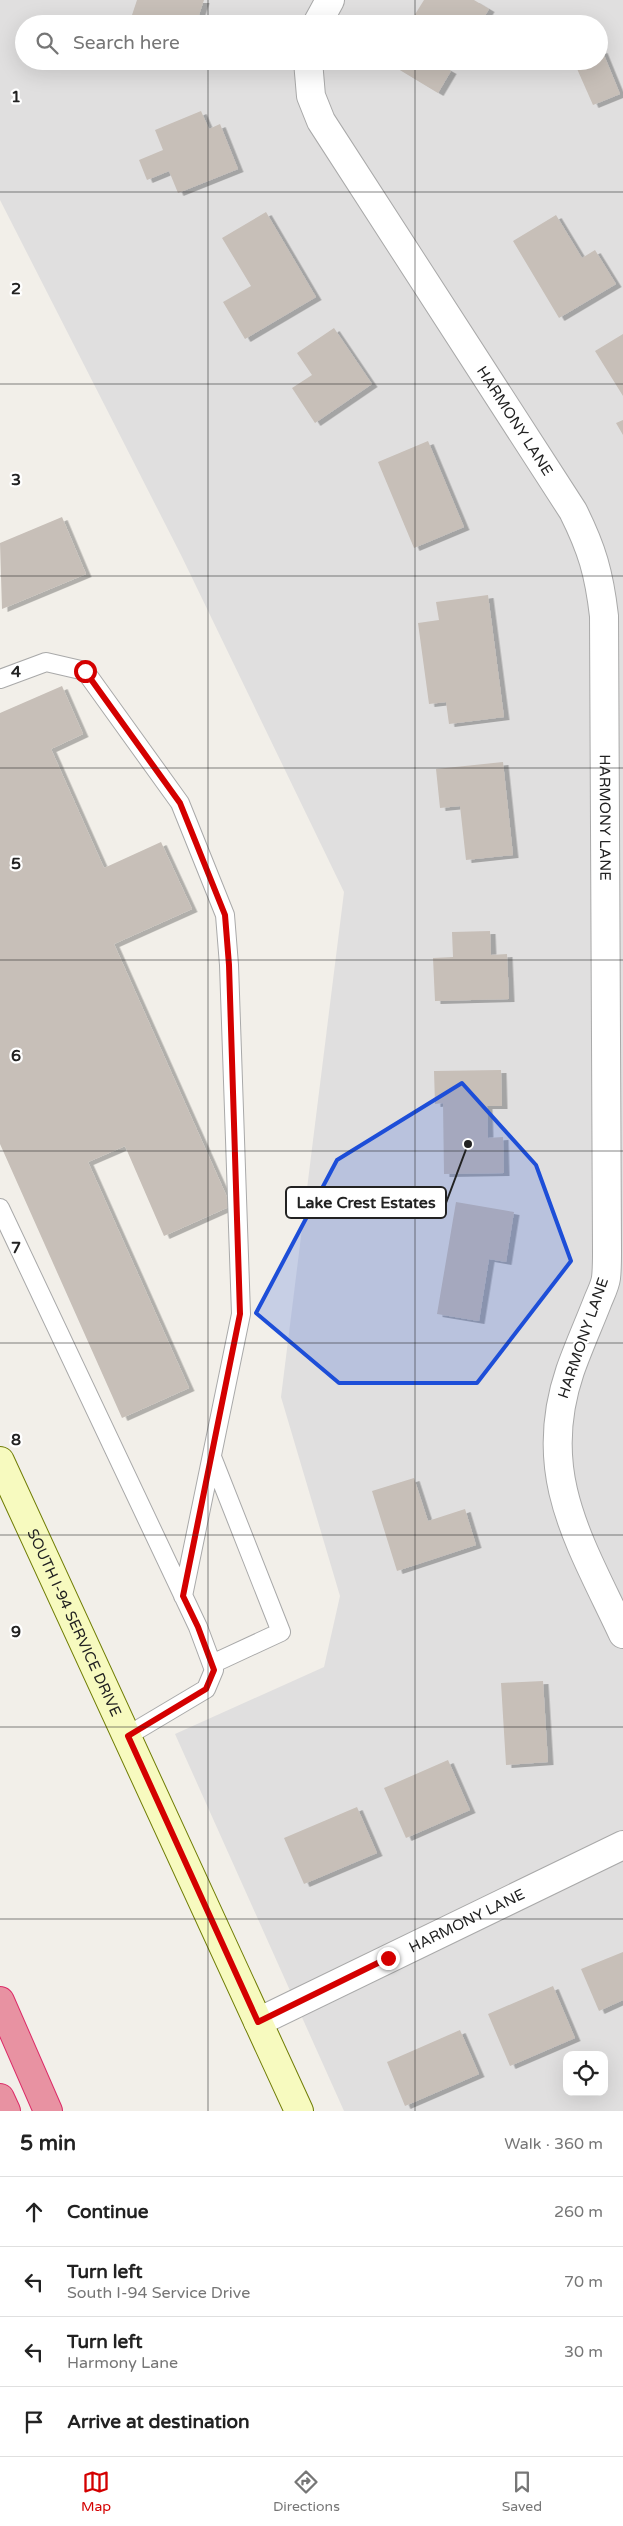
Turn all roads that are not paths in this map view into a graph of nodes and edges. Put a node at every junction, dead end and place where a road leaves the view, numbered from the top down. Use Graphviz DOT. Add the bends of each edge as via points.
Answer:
graph roads {
  1 [pos="330,0"];
  2 [pos="322,15"];
  3 [pos="309,70"];
  4 [pos="0,679"];
  5 [pos="0,1208"];
  6 [pos="614,1281"];
  7 [pos="212,1457"];
  8 [pos="0,1461"];
  9 [pos="183,1596"];
  10 [pos="623,1634"];
  11 [pos="212,1664"];
  12 [pos="128,1736"];
  13 [pos="623,1846"];
  14 [pos="0,2000"];
  15 [pos="258,2022"];
  16 [pos="0,2098"];
  17 [pos="6,2111"];
  18 [pos="48,2111"];
  19 [pos="299,2111"];
  1 -- 2 [label="street"];
  3 -- 6 [label="street, HARMONY LANE" via="312,96 322,121 573,511 599,574 604,626 608,1171"];
  4 -- 7 [label="lane" via="46,662 85,671 180,803 225,915 240,1314"];
  5 -- 9 [label="lane"];
  6 -- 10 [label="street, HARMONY LANE" via="566,1386 560,1402 556,1435 559,1476 568,1512"];
  7 -- 9 [label="lane"];
  7 -- 11 [label="lane" via="281,1632"];
  8 -- 12 [label="street, SOUTH I-94 SERVICE DRIVE"];
  9 -- 11 [label="lane"];
  11 -- 12 [label="lane" via="214,1670 206,1689"];
  12 -- 15 [label="street, SOUTH I-94 SERVICE DRIVE"];
  13 -- 15 [label="street, HARMONY LANE"];
  14 -- 18 [label="highway"];
  15 -- 19 [label="street, SOUTH I-94 SERVICE DRIVE"];
  16 -- 17 [label="highway"];
}
